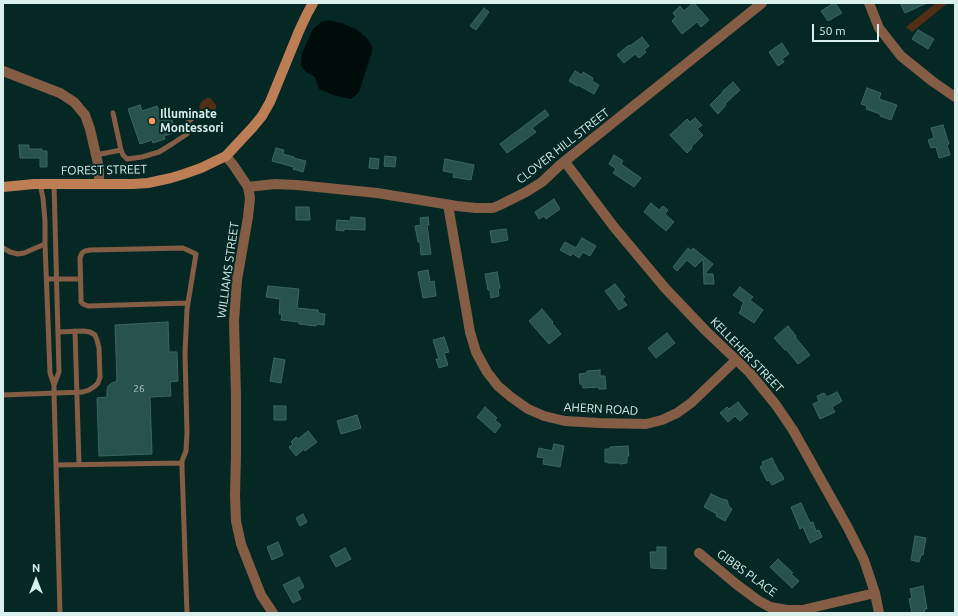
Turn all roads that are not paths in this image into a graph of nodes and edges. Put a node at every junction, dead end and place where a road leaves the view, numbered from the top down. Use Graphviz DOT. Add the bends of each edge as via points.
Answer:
graph roads {
  1 [pos="313,3"];
  2 [pos="762,3"];
  3 [pos="869,3"];
  4 [pos="3,71"];
  5 [pos="955,97"];
  6 [pos="113,113"];
  7 [pos="197,114"];
  8 [pos="121,150"];
  9 [pos="96,155"];
  10 [pos="226,156"];
  11 [pos="565,162"];
  12 [pos="40,184"];
  13 [pos="54,184"];
  14 [pos="99,184"];
  15 [pos="3,187"];
  16 [pos="248,187"];
  17 [pos="448,205"];
  18 [pos="45,244"];
  19 [pos="3,248"];
  20 [pos="47,279"];
  21 [pos="56,279"];
  22 [pos="80,279"];
  23 [pos="188,303"];
  24 [pos="75,331"];
  25 [pos="58,332"];
  26 [pos="736,360"];
  27 [pos="54,385"];
  28 [pos="77,392"];
  29 [pos="54,393"];
  30 [pos="3,395"];
  31 [pos="182,463"];
  32 [pos="56,464"];
  33 [pos="79,464"];
  34 [pos="698,553"];
  35 [pos="875,593"];
  36 [pos="60,613"];
  37 [pos="186,613"];
  38 [pos="273,613"];
  39 [pos="879,613"];
  1 -- 10 [label="main road" via="270,102 262,116"];
  2 -- 11 [label="street, CLOVER HILL STREET"];
  3 -- 5 [label="street" via="879,28 901,56"];
  4 -- 9 [label="street" via="60,93 74,102 85,115"];
  6 -- 8 [label="lane"];
  7 -- 8 [label="lane" via="183,127 187,134 159,152 127,159"];
  8 -- 9 [label="lane"];
  9 -- 14 [label="street"];
  10 -- 14 [label="main road, FOREST STREET" via="201,168 164,180 140,184"];
  10 -- 16 [label="street"];
  11 -- 17 [label="street, CLOVER HILL STREET" via="532,189 493,208"];
  11 -- 26 [label="street, KELLEHER STREET" via="614,227 665,288"];
  12 -- 13 [label="main road, FOREST STREET"];
  12 -- 15 [label="main road, FOREST STREET"];
  12 -- 18 [label="lane" via="45,213"];
  13 -- 14 [label="main road, FOREST STREET"];
  13 -- 21 [label="lane"];
  16 -- 17 [label="street, CLOVER HILL STREET" via="275,184 364,191"];
  16 -- 38 [label="street, WILLIAMS STREET" via="250,198 237,280 234,321 236,521 241,544 261,595"];
  17 -- 26 [label="street, AHERN ROAD" via="470,332 476,352 498,386 528,409 565,421 646,424 678,413"];
  18 -- 19 [label="lane" via="18,254"];
  18 -- 20 [label="lane"];
  20 -- 21 [label="lane"];
  20 -- 27 [label="lane" via="50,374"];
  21 -- 22 [label="lane"];
  21 -- 25 [label="lane"];
  22 -- 23 [label="lane" via="82,302 88,306"];
  22 -- 23 [label="lane" via="80,258 85,251 183,248 196,254"];
  23 -- 31 [label="lane" via="185,353 188,433"];
  24 -- 25 [label="lane"];
  24 -- 28 [label="lane"];
  24 -- 28 [label="lane" via="95,335 99,348 100,377 98,383 89,390"];
  25 -- 27 [label="lane" via="59,372"];
  26 -- 35 [label="street, KELLEHER STREET" via="776,404 793,430 848,528 864,560"];
  27 -- 29 [label="lane"];
  28 -- 29 [label="lane"];
  28 -- 33 [label="lane"];
  29 -- 30 [label="lane"];
  29 -- 32 [label="lane"];
  31 -- 33 [label="lane"];
  31 -- 37 [label="lane"];
  32 -- 33 [label="lane"];
  32 -- 36 [label="lane"];
  34 -- 35 [label="street, GIBBS PLACE" via="770,607 802,610"];
  35 -- 39 [label="street, KELLEHER STREET"];
}
